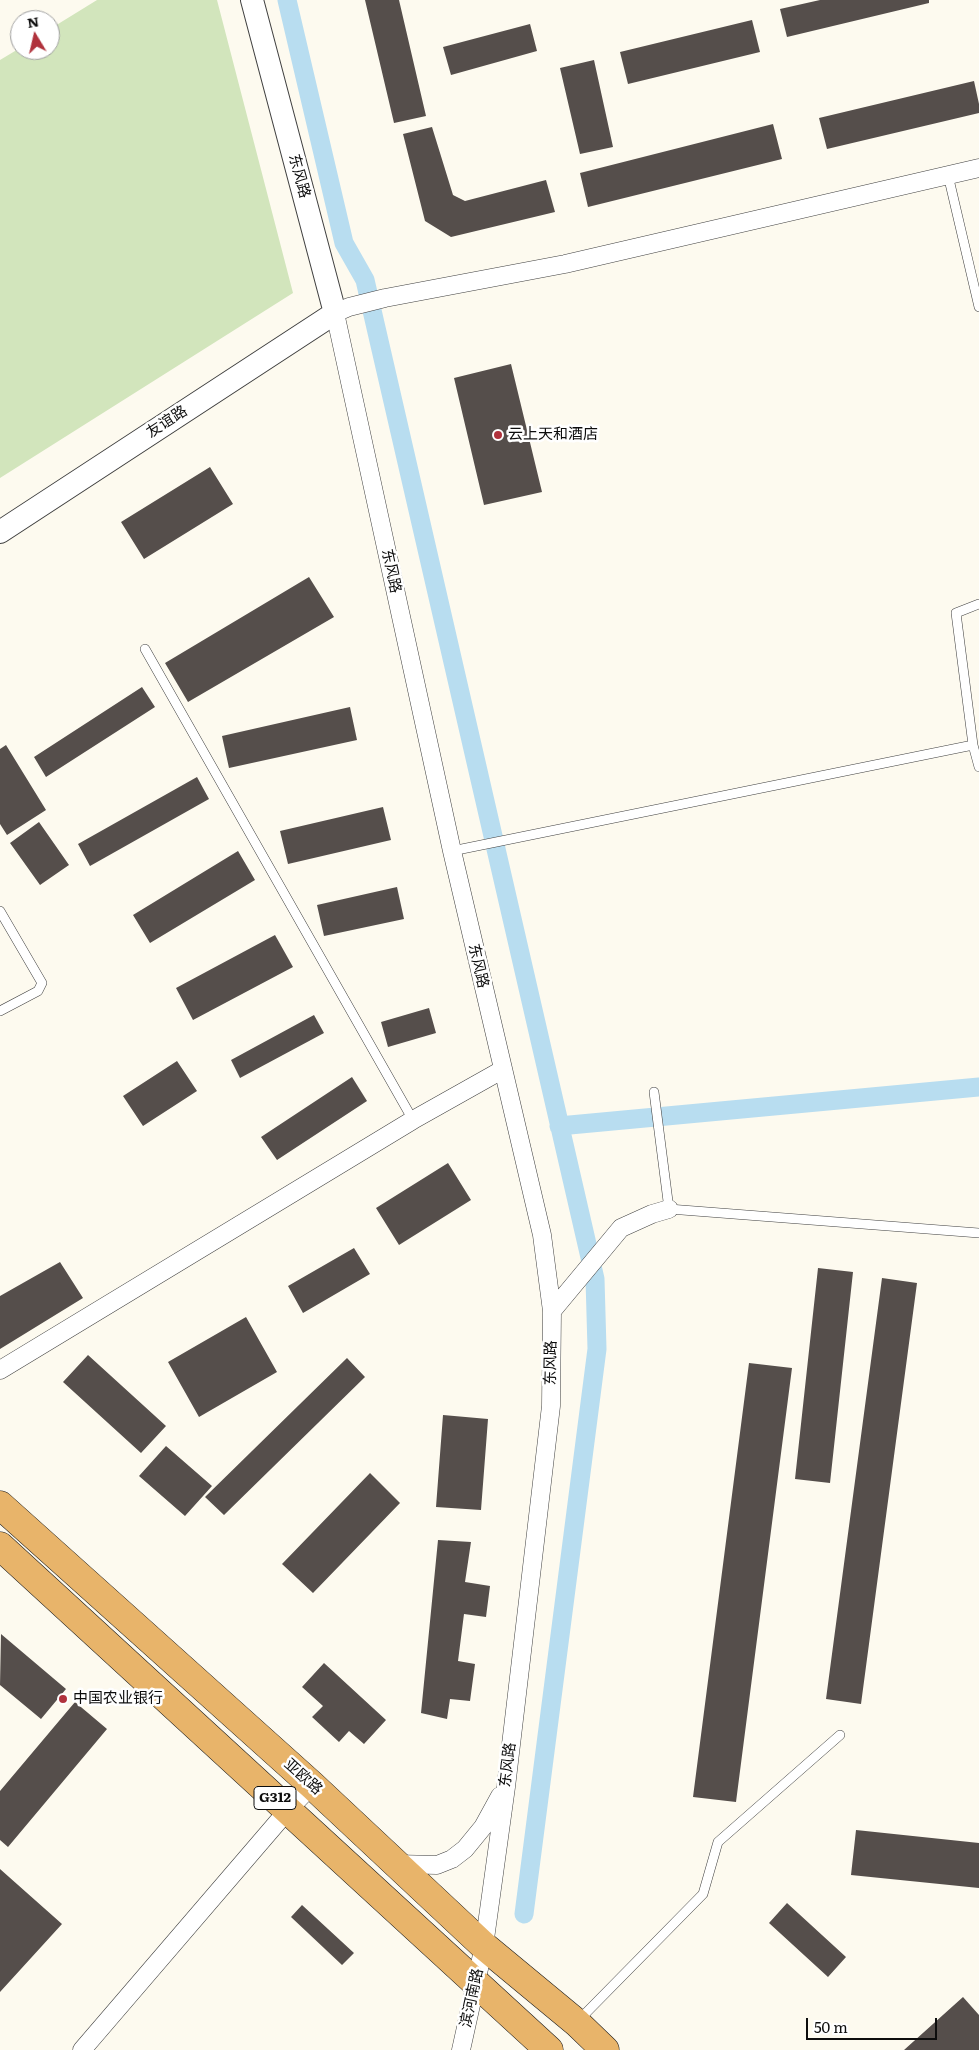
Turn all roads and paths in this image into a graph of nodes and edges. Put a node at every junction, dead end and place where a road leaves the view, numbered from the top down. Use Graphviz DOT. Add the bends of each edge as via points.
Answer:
graph roads {
  1 [pos="252,0"];
  2 [pos="979,168"];
  3 [pos="948,175"];
  4 [pos="979,307"];
  5 [pos="342,310"];
  6 [pos="0,532"];
  7 [pos="979,604"];
  8 [pos="145,649"];
  9 [pos="973,745"];
  10 [pos="979,767"];
  11 [pos="452,851"];
  12 [pos="0,911"];
  13 [pos="0,1011"];
  14 [pos="502,1070"];
  15 [pos="654,1092"];
  16 [pos="413,1120"];
  17 [pos="669,1209"];
  18 [pos="979,1232"];
  19 [pos="552,1311"];
  20 [pos="0,1370"];
  21 [pos="0,1505"];
  22 [pos="0,1546"];
  23 [pos="840,1735"];
  24 [pos="312,1785"];
  25 [pos="506,1787"];
  26 [pos="288,1810"];
  27 [pos="396,1864"];
  28 [pos="484,1946"];
  29 [pos="476,1983"];
  30 [pos="576,2023"];
  31 [pos="82,2050"];
  32 [pos="461,2050"];
  33 [pos="550,2050"];
  34 [pos="605,2050"];
  1 -- 5 [label="street, 东风路"];
  2 -- 3 [label="street"];
  3 -- 4 [label="lane"];
  3 -- 5 [label="street" via="565,264 385,298"];
  5 -- 6 [label="street, 友谊路"];
  5 -- 11 [label="street, 东风路"];
  7 -- 9 [label="lane" via="956,613"];
  8 -- 16 [label="lane"];
  9 -- 10 [label="lane"];
  9 -- 11 [label="lane"];
  11 -- 14 [label="street, 东风路"];
  12 -- 13 [label="lane" via="42,983 38,991"];
  14 -- 16 [label="street"];
  14 -- 19 [label="street, 东风路" via="542,1234"];
  15 -- 17 [label="lane"];
  16 -- 20 [label="street"];
  17 -- 18 [label="lane"];
  17 -- 19 [label="street" via="621,1228"];
  19 -- 25 [label="street, 东风路" via="550,1406"];
  21 -- 24 [label="highway, 亚欧路 / G312"];
  22 -- 26 [label="highway, G312"];
  23 -- 30 [label="lane" via="718,1842 703,1894"];
  24 -- 26 [label="street"];
  24 -- 27 [label="highway, 亚欧路 / G312"];
  25 -- 27 [label="street" via="483,1827 466,1849 452,1859 437,1865"];
  25 -- 28 [label="street, 东风路"];
  26 -- 29 [label="highway, G312"];
  26 -- 31 [label="street"];
  27 -- 28 [label="highway, 亚欧路 / G312"];
  28 -- 29 [label="street, 滨河南路"];
  28 -- 30 [label="highway, 亚欧路 / G312"];
  29 -- 32 [label="street, 滨河南路"];
  29 -- 33 [label="highway, G312"];
  30 -- 34 [label="highway, 亚欧路 / G312"];
}
